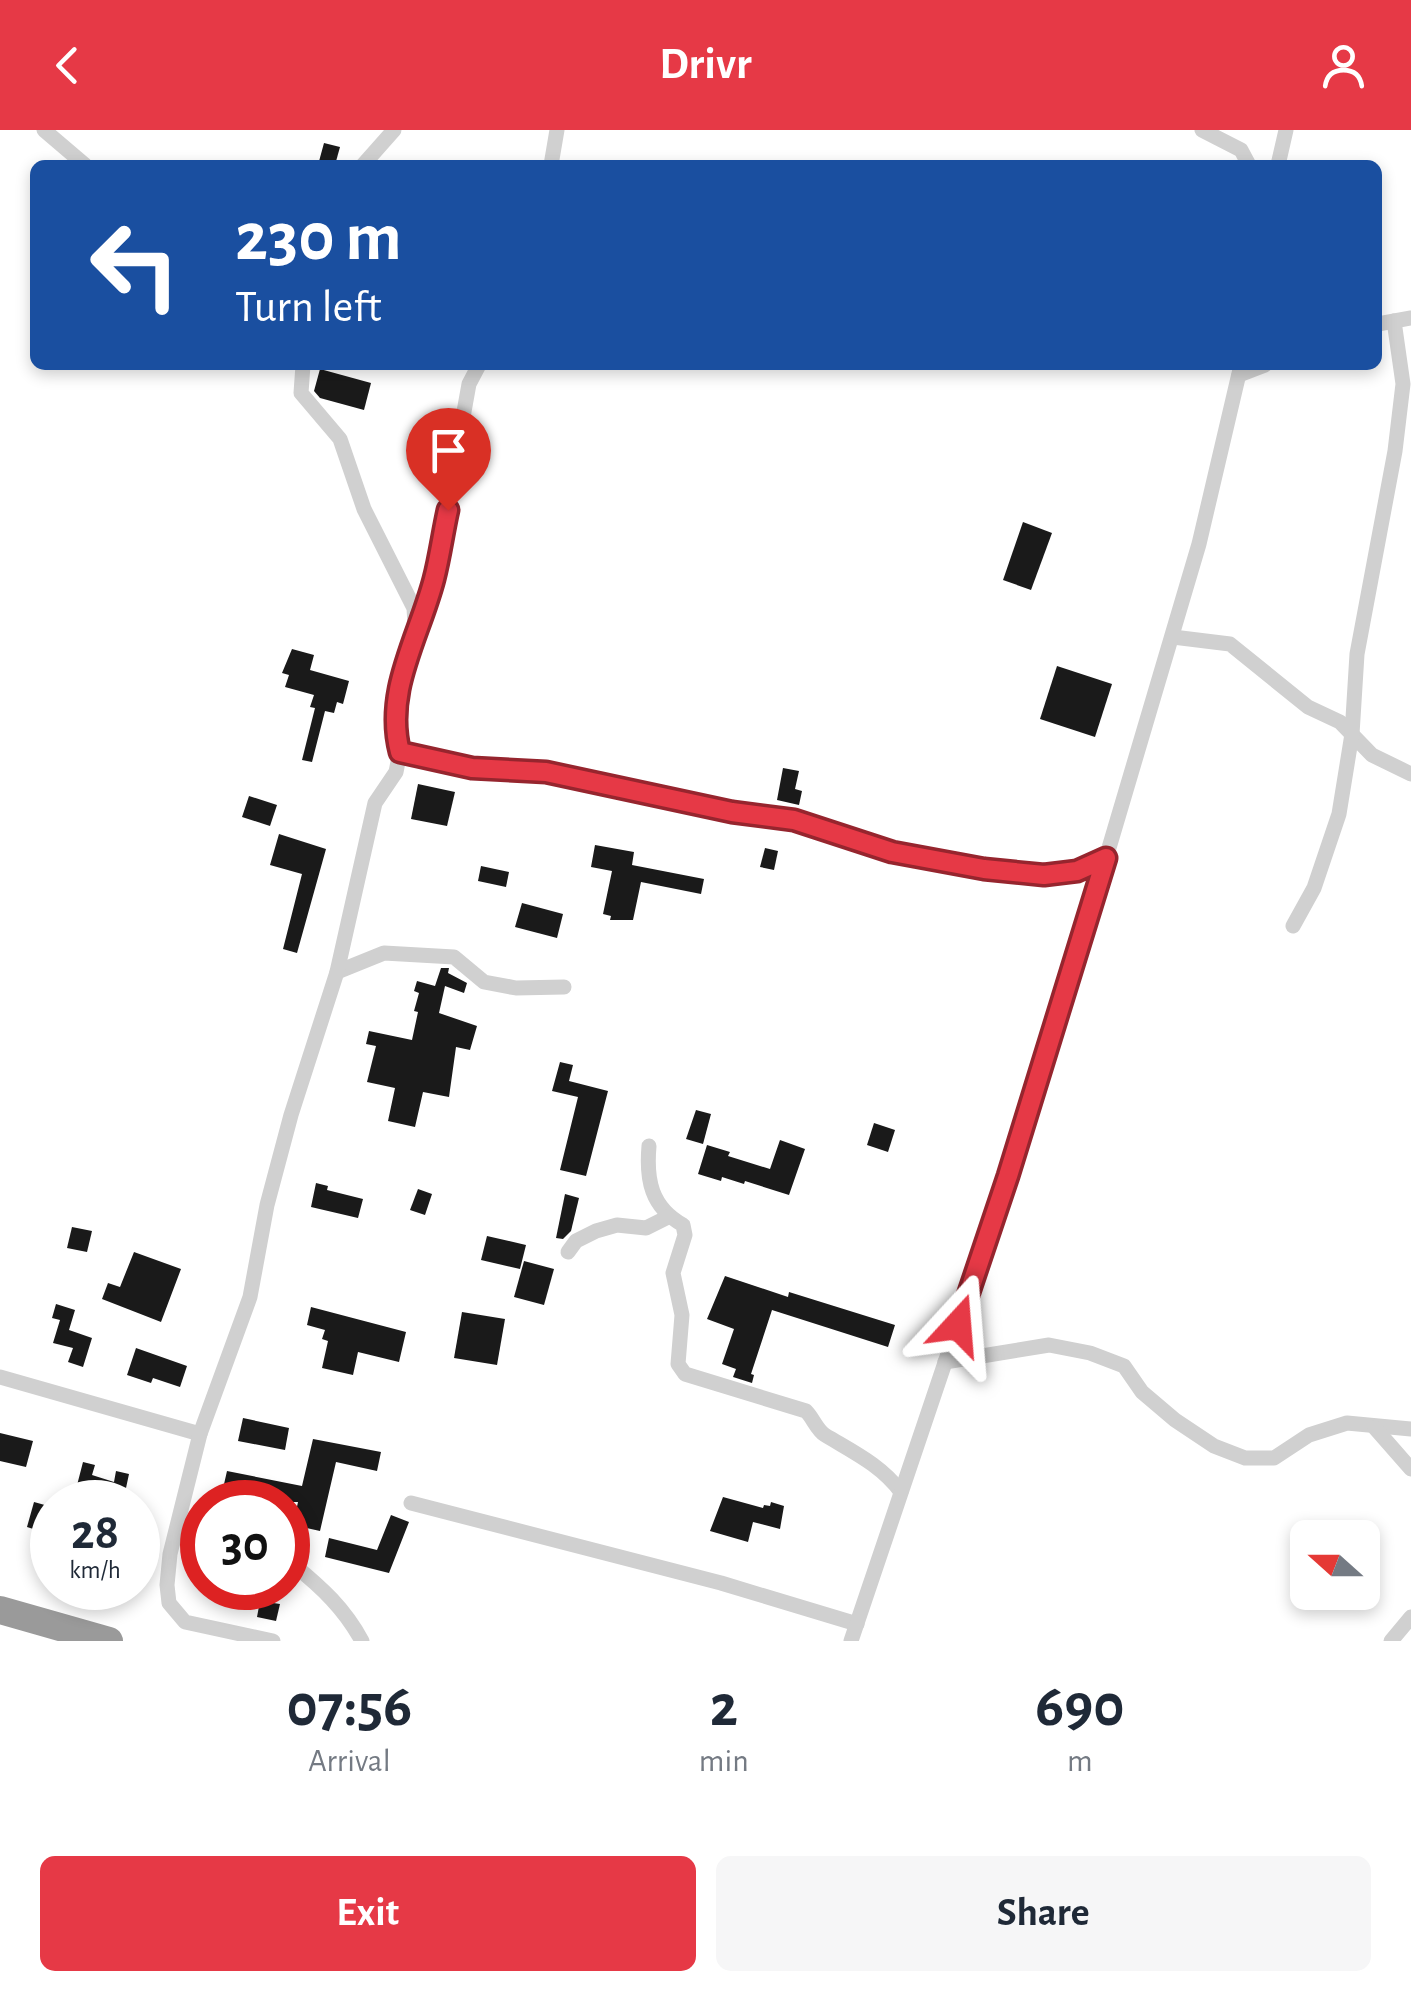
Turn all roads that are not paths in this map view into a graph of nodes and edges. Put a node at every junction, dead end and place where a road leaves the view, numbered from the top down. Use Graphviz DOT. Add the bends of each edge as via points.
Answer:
graph roads {
  1 [pos="44,130"];
  2 [pos="394,130"];
  3 [pos="557,130"];
  4 [pos="1202,130"];
  5 [pos="1286,130"];
  6 [pos="79,160"];
  7 [pos="368,160"];
  8 [pos="552,160"];
  9 [pos="1246,160"];
  10 [pos="1279,160"];
  11 [pos="1394,321"];
  12 [pos="303,370"];
  13 [pos="476,370"];
  14 [pos="1240,370"];
  15 [pos="1173,638"];
  16 [pos="416,639"];
  17 [pos="1352,734"];
  18 [pos="400,752"];
  19 [pos="1411,774"];
  20 [pos="1106,858"];
  21 [pos="1293,926"];
  22 [pos="337,972"];
  23 [pos="564,988"];
  24 [pos="649,1146"];
  25 [pos="668,1217"];
  26 [pos="568,1252"];
  27 [pos="945,1362"];
  28 [pos="0,1376"];
  29 [pos="1375,1428"];
  30 [pos="1411,1429"];
  31 [pos="200,1434"];
  32 [pos="1411,1469"];
  33 [pos="901,1492"];
  34 [pos="411,1503"];
  35 [pos="310,1578"];
  36 [pos="0,1610"];
  37 [pos="1411,1617"];
  38 [pos="857,1624"];
  39 [pos="110,1641"];
  40 [pos="273,1641"];
  41 [pos="362,1641"];
  42 [pos="850,1641"];
  43 [pos="1392,1641"];
  1 -- 6 [label="street"];
  2 -- 7 [label="street"];
  3 -- 8 [label="street"];
  4 -- 9 [label="street" via="1241,150"];
  5 -- 10 [label="street"];
  11 -- 17 [label="street" via="1403,384 1358,654"];
  12 -- 16 [label="street" via="301,393 340,439 364,509 414,608"];
  13 -- 16 [label="street"];
  14 -- 15 [label="street"];
  15 -- 17 [label="street" via="1230,644"];
  15 -- 20 [label="street"];
  16 -- 18 [label="street" via="398,686 393,726"];
  17 -- 19 [label="street" via="1372,755"];
  17 -- 21 [label="street" via="1339,814"];
  18 -- 20 [label="street" via="472,768 546,772 794,820 892,852 984,869 1044,875"];
  18 -- 22 [label="street" via="396,772 375,803"];
  20 -- 27 [label="street"];
  22 -- 23 [label="street" via="384,954 454,957 484,982"];
  22 -- 31 [label="street" via="291,1116 250,1297"];
  24 -- 25 [label="street" via="651,1189"];
  25 -- 26 [label="street" via="646,1228 596,1231"];
  25 -- 33 [label="street" via="683,1225 685,1235 673,1273 682,1315 678,1364 685,1374 806,1410 820,1433 886,1473"];
  27 -- 29 [label="street" via="1049,1345 1090,1352 1124,1366 1175,1420 1245,1458 1274,1458 1308,1435 1347,1423"];
  27 -- 33 [label="street"];
  28 -- 31 [label="street"];
  29 -- 30 [label="street"];
  29 -- 32 [label="street"];
  31 -- 40 [label="street" via="170,1554 170,1602 185,1622"];
  33 -- 38 [label="street"];
  34 -- 38 [label="street"];
  35 -- 41 [label="street" via="347,1615"];
  36 -- 39 [label="highway" via="30,1624"];
  37 -- 43 [label="street"];
  38 -- 42 [label="street"];
}
